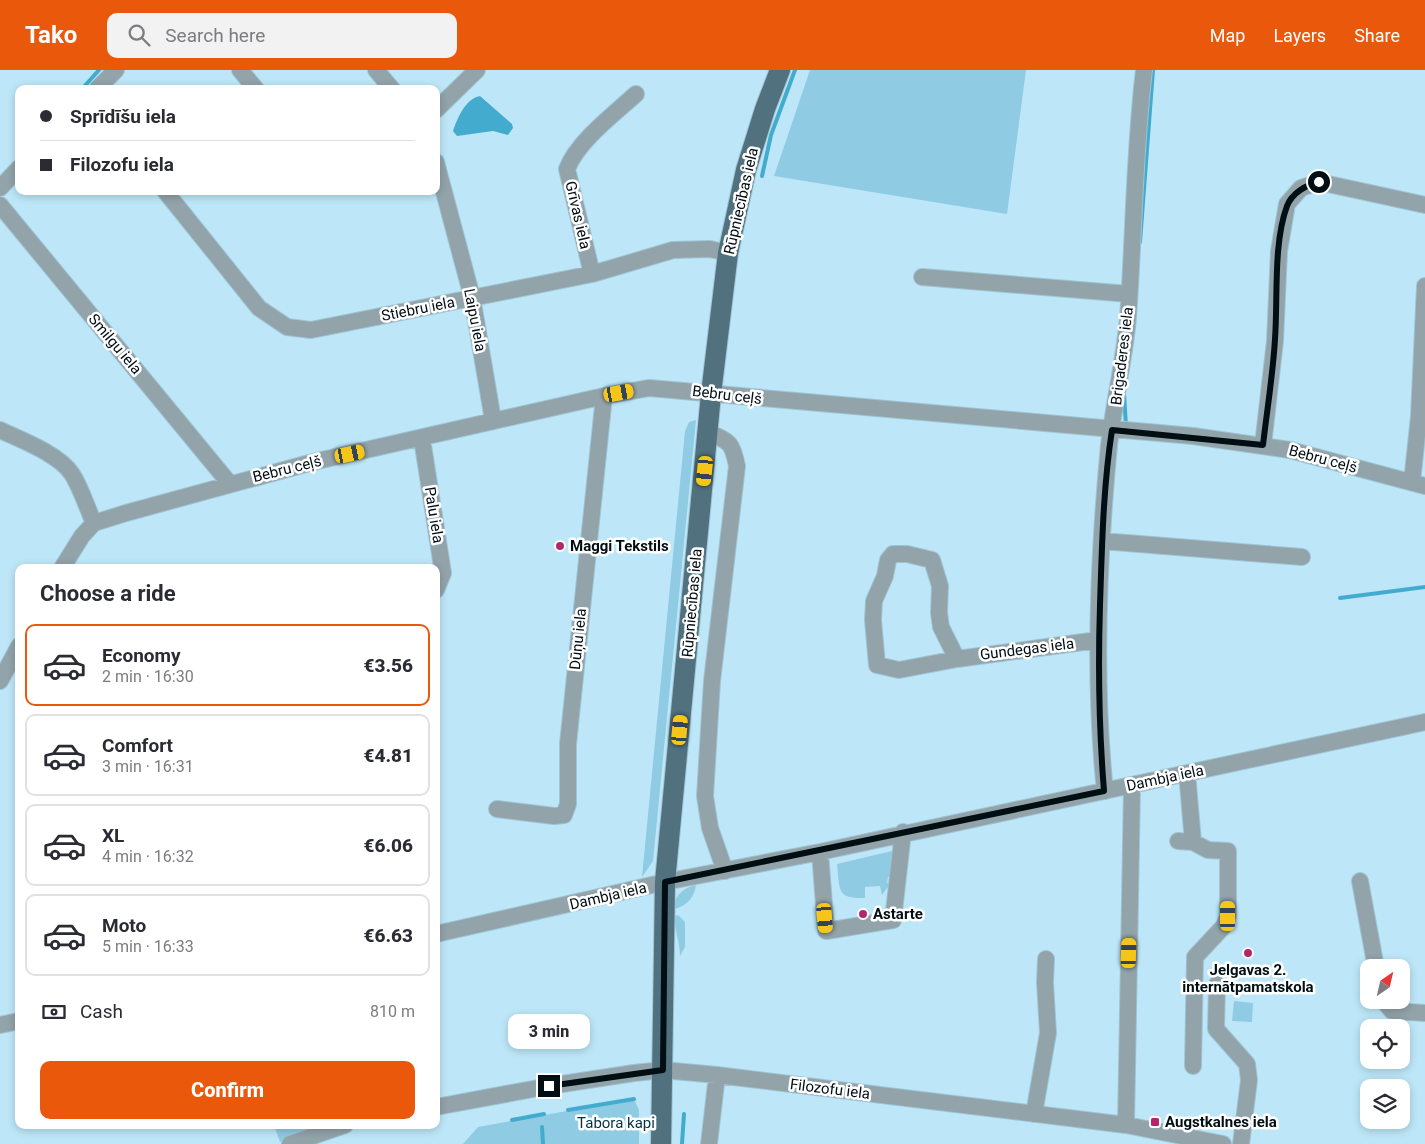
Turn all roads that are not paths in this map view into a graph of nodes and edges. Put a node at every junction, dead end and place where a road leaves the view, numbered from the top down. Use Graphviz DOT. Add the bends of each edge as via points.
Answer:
graph roads {
  1 [pos="116,70"];
  2 [pos="240,70"];
  3 [pos="376,70"];
  4 [pos="477,70"];
  5 [pos="780,70"];
  6 [pos="1144,70"];
  7 [pos="101,85"];
  8 [pos="253,85"];
  9 [pos="389,85"];
  10 [pos="636,94"];
  11 [pos="440,106"];
  12 [pos="15,172"];
  13 [pos="440,177"];
  14 [pos="0,188"];
  15 [pos="169,195"];
  16 [pos="0,205"];
  17 [pos="1425,205"];
  18 [pos="728,253"];
  19 [pos="592,274"];
  20 [pos="922,277"];
  21 [pos="1425,286"];
  22 [pos="1129,294"];
  23 [pos="472,298"];
  24 [pos="712,394"];
  25 [pos="604,396"];
  26 [pos="493,420"];
  27 [pos="0,430"];
  28 [pos="1112,430"];
  29 [pos="708,432"];
  30 [pos="422,439"];
  31 [pos="1263,445"];
  32 [pos="230,484"];
  33 [pos="1418,484"];
  34 [pos="94,523"];
  35 [pos="1102,541"];
  36 [pos="1302,557"];
  37 [pos="64,564"];
  38 [pos="440,581"];
  39 [pos="1098,640"];
  40 [pos="15,653"];
  41 [pos="957,659"];
  42 [pos="0,680"];
  43 [pos="1425,722"];
  44 [pos="1187,773"];
  45 [pos="1132,786"];
  46 [pos="1104,791"];
  47 [pos="497,809"];
  48 [pos="903,832"];
  49 [pos="820,852"];
  50 [pos="725,871"];
  51 [pos="1360,881"];
  52 [pos="665,882"];
  53 [pos="440,933"];
  54 [pos="1046,959"];
  55 [pos="1374,959"];
  56 [pos="1217,984"];
  57 [pos="1390,1009"];
  58 [pos="1425,1013"];
  59 [pos="15,1022"];
  60 [pos="0,1025"];
  61 [pos="1192,1066"];
  62 [pos="663,1070"];
  63 [pos="717,1075"];
  64 [pos="440,1106"];
  65 [pos="1034,1114"];
  66 [pos="1126,1125"];
  67 [pos="333,1129"];
  68 [pos="1185,1141"];
  69 [pos="290,1144"];
  70 [pos="661,1144"];
  71 [pos="709,1144"];
  72 [pos="1223,1144"];
  73 [pos="1241,1144"];
  1 -- 7 [label="street"];
  2 -- 8 [label="street"];
  3 -- 9 [label="street"];
  4 -- 11 [label="street"];
  5 -- 18 [label="main road, Rūpniecības iela" via="746,170"];
  6 -- 22 [label="street, Brigaderes iela"];
  10 -- 19 [label="street, Grīvas iela" via="580,148 567,169"];
  12 -- 14 [label="street"];
  13 -- 23 [label="street, Laipu iela"];
  15 -- 23 [label="street, Stiebru iela" via="259,308 287,327 310,330"];
  16 -- 32 [label="street, Smilgu iela"];
  17 -- 31 [label="street" via="1319,182 1301,188 1287,204 1279,251 1275,341"];
  18 -- 19 [label="street, Stiebru iela" via="674,250"];
  18 -- 24 [label="main road, Rūpniecības iela"];
  19 -- 23 [label="street, Stiebru iela"];
  20 -- 22 [label="street"];
  21 -- 33 [label="street"];
  22 -- 28 [label="street, Brigaderes iela"];
  23 -- 26 [label="street, Laipu iela"];
  24 -- 25 [label="street, Bebru ceļš" via="649,388"];
  24 -- 28 [label="street, Bebru ceļš"];
  24 -- 29 [label="main road, Rūpniecības iela"];
  25 -- 26 [label="street, Bebru ceļš"];
  25 -- 47 [label="street, Dūņu iela" via="568,744 568,804 564,814 554,816"];
  26 -- 30 [label="street, Bebru ceļš"];
  27 -- 34 [label="street" via="57,460 72,473"];
  28 -- 31 [label="street, Bebru ceļš"];
  28 -- 35 [label="street, Brigaderes iela"];
  29 -- 50 [label="street" via="729,441 737,466 712,681 705,796 710,828"];
  29 -- 52 [label="main road, Rūpniecības iela"];
  30 -- 32 [label="street, Bebru ceļš"];
  30 -- 38 [label="street, Palu iela" via="443,574"];
  31 -- 33 [label="street, Bebru ceļš"];
  32 -- 34 [label="street, Bebru ceļš"];
  34 -- 37 [label="street"];
  35 -- 36 [label="street"];
  35 -- 39 [label="street, Brigaderes iela"];
  39 -- 41 [label="street, Gundegas iela"];
  39 -- 46 [label="street, Brigaderes iela"];
  40 -- 42 [label="street"];
  41 -- 41 [label="street, Gundegas iela" via="899,670 877,665 874,601 893,554 932,560 940,586 938,614 941,627"];
  43 -- 44 [label="street, Dambja iela"];
  44 -- 45 [label="street, Dambja iela"];
  44 -- 61 [label="street" via="1185,841 1208,850 1228,851 1228,916 1224,926 1195,958"];
  45 -- 46 [label="street, Dambja iela"];
  45 -- 66 [label="street"];
  46 -- 48 [label="street, Dambja iela"];
  48 -- 49 [label="street, Dambja iela"];
  48 -- 49 [label="street" via="893,920 826,931"];
  49 -- 50 [label="street, Dambja iela"];
  50 -- 52 [label="street, Dambja iela"];
  51 -- 55 [label="street"];
  52 -- 53 [label="street, Dambja iela"];
  52 -- 62 [label="main road, Rūpniecības iela"];
  54 -- 65 [label="street" via="1044,982 1048,1033"];
  56 -- 73 [label="street" via="1216,1029 1247,1064 1249,1080"];
  57 -- 58 [label="street"];
  59 -- 60 [label="street"];
  62 -- 63 [label="street, Filozofu iela"];
  62 -- 64 [label="street, Filozofu iela" via="549,1086"];
  62 -- 70 [label="main road, Rūpniecības iela"];
  63 -- 65 [label="street, Filozofu iela"];
  63 -- 71 [label="street"];
  65 -- 66 [label="street, Filozofu iela"];
  66 -- 68 [label="street, Filozofu iela"];
  67 -- 69 [label="street"];
  68 -- 72 [label="street, Filozofu iela"];
}
